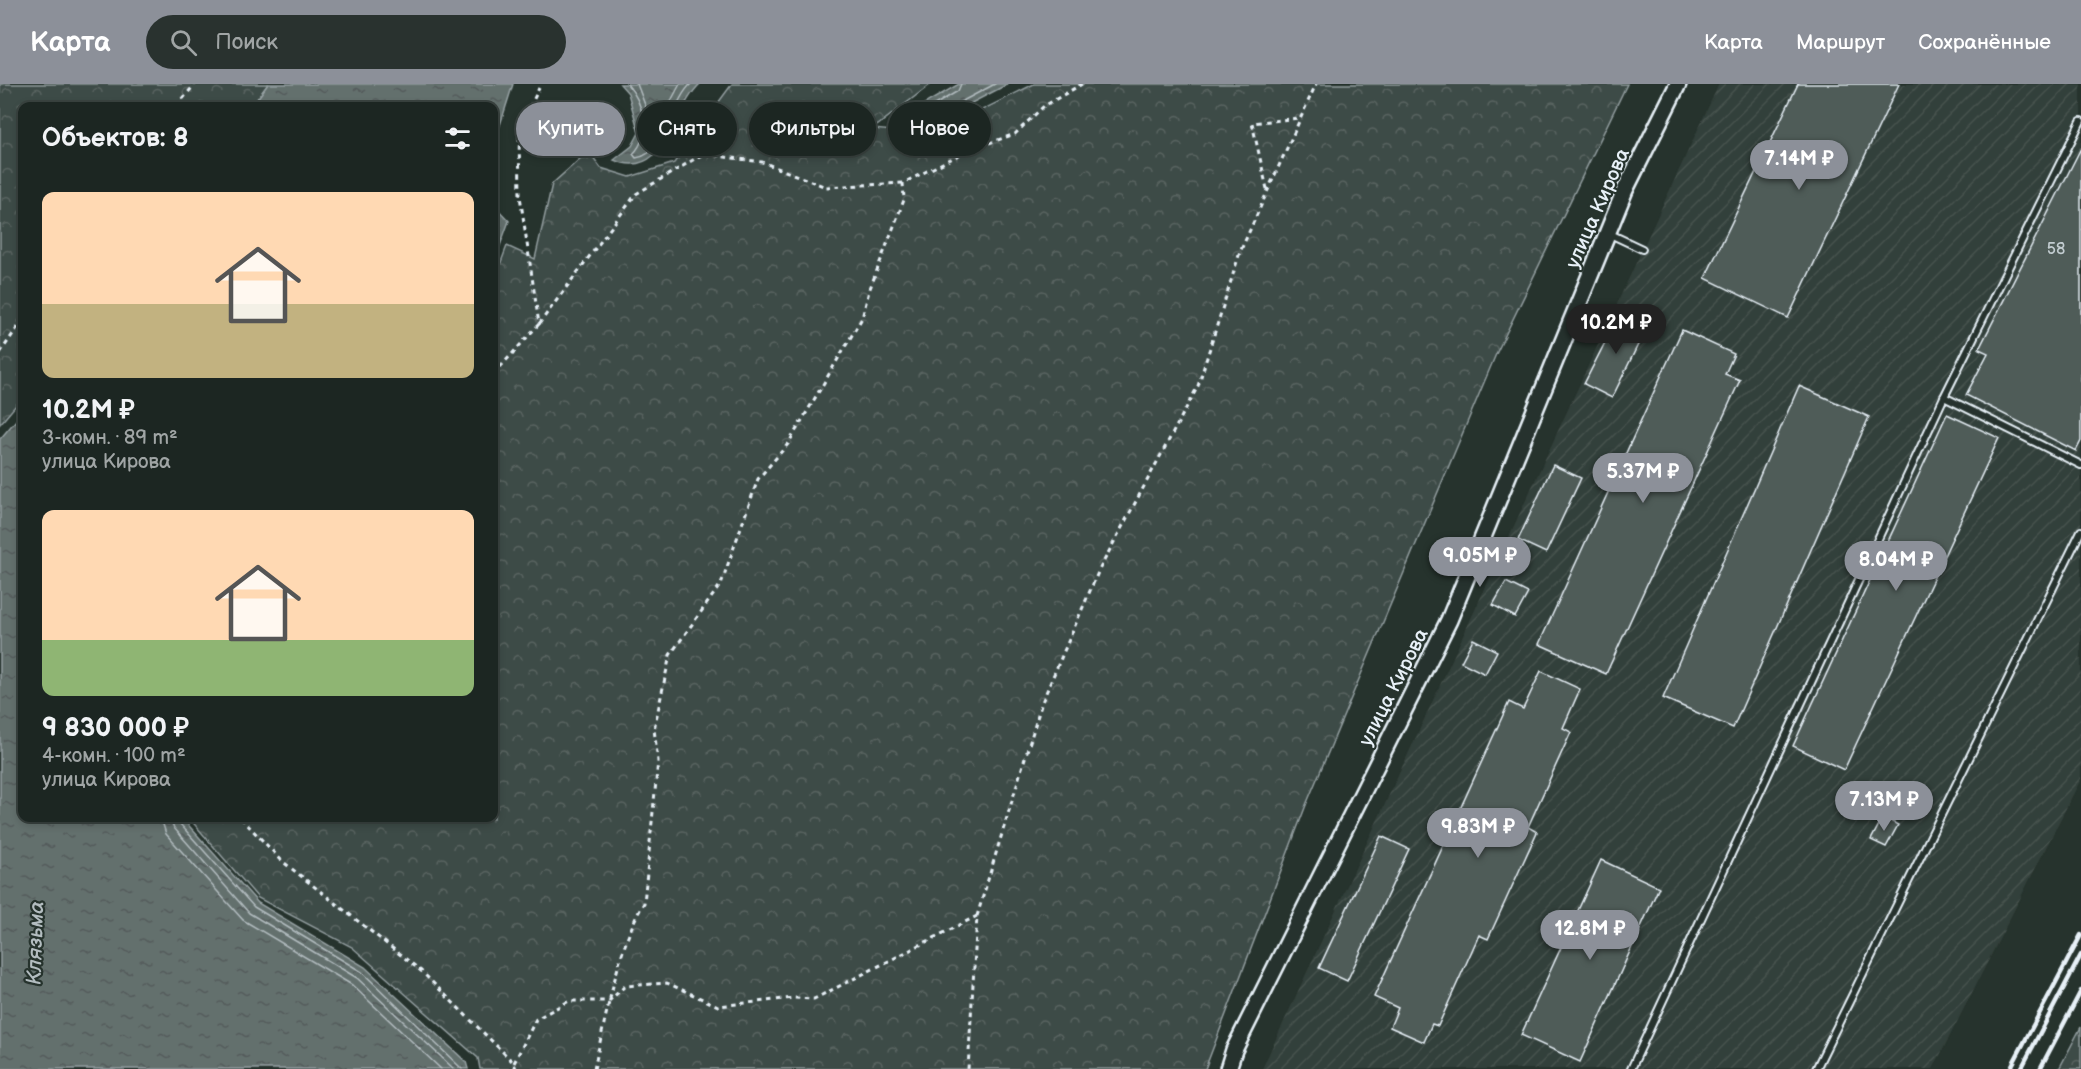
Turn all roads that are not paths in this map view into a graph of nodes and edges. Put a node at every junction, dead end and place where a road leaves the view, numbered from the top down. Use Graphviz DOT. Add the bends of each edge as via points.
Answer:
graph roads {
  1 [pos="1678,84"];
  2 [pos="2081,121"];
  3 [pos="1608,233"];
  4 [pos="1642,249"];
  5 [pos="1944,397"];
  6 [pos="2081,465"];
  7 [pos="2081,531"];
  8 [pos="1228,1069"];
  9 [pos="1631,1069"];
  10 [pos="1816,1069"];
  1 -- 3 [label="street, улица Кирова"];
  2 -- 5 [label="lane"];
  3 -- 4 [label="lane"];
  3 -- 8 [label="street, улица Кирова" via="1449,620 1234,1050"];
  5 -- 6 [label="lane"];
  5 -- 9 [label="lane"];
  7 -- 10 [label="lane"];
}
